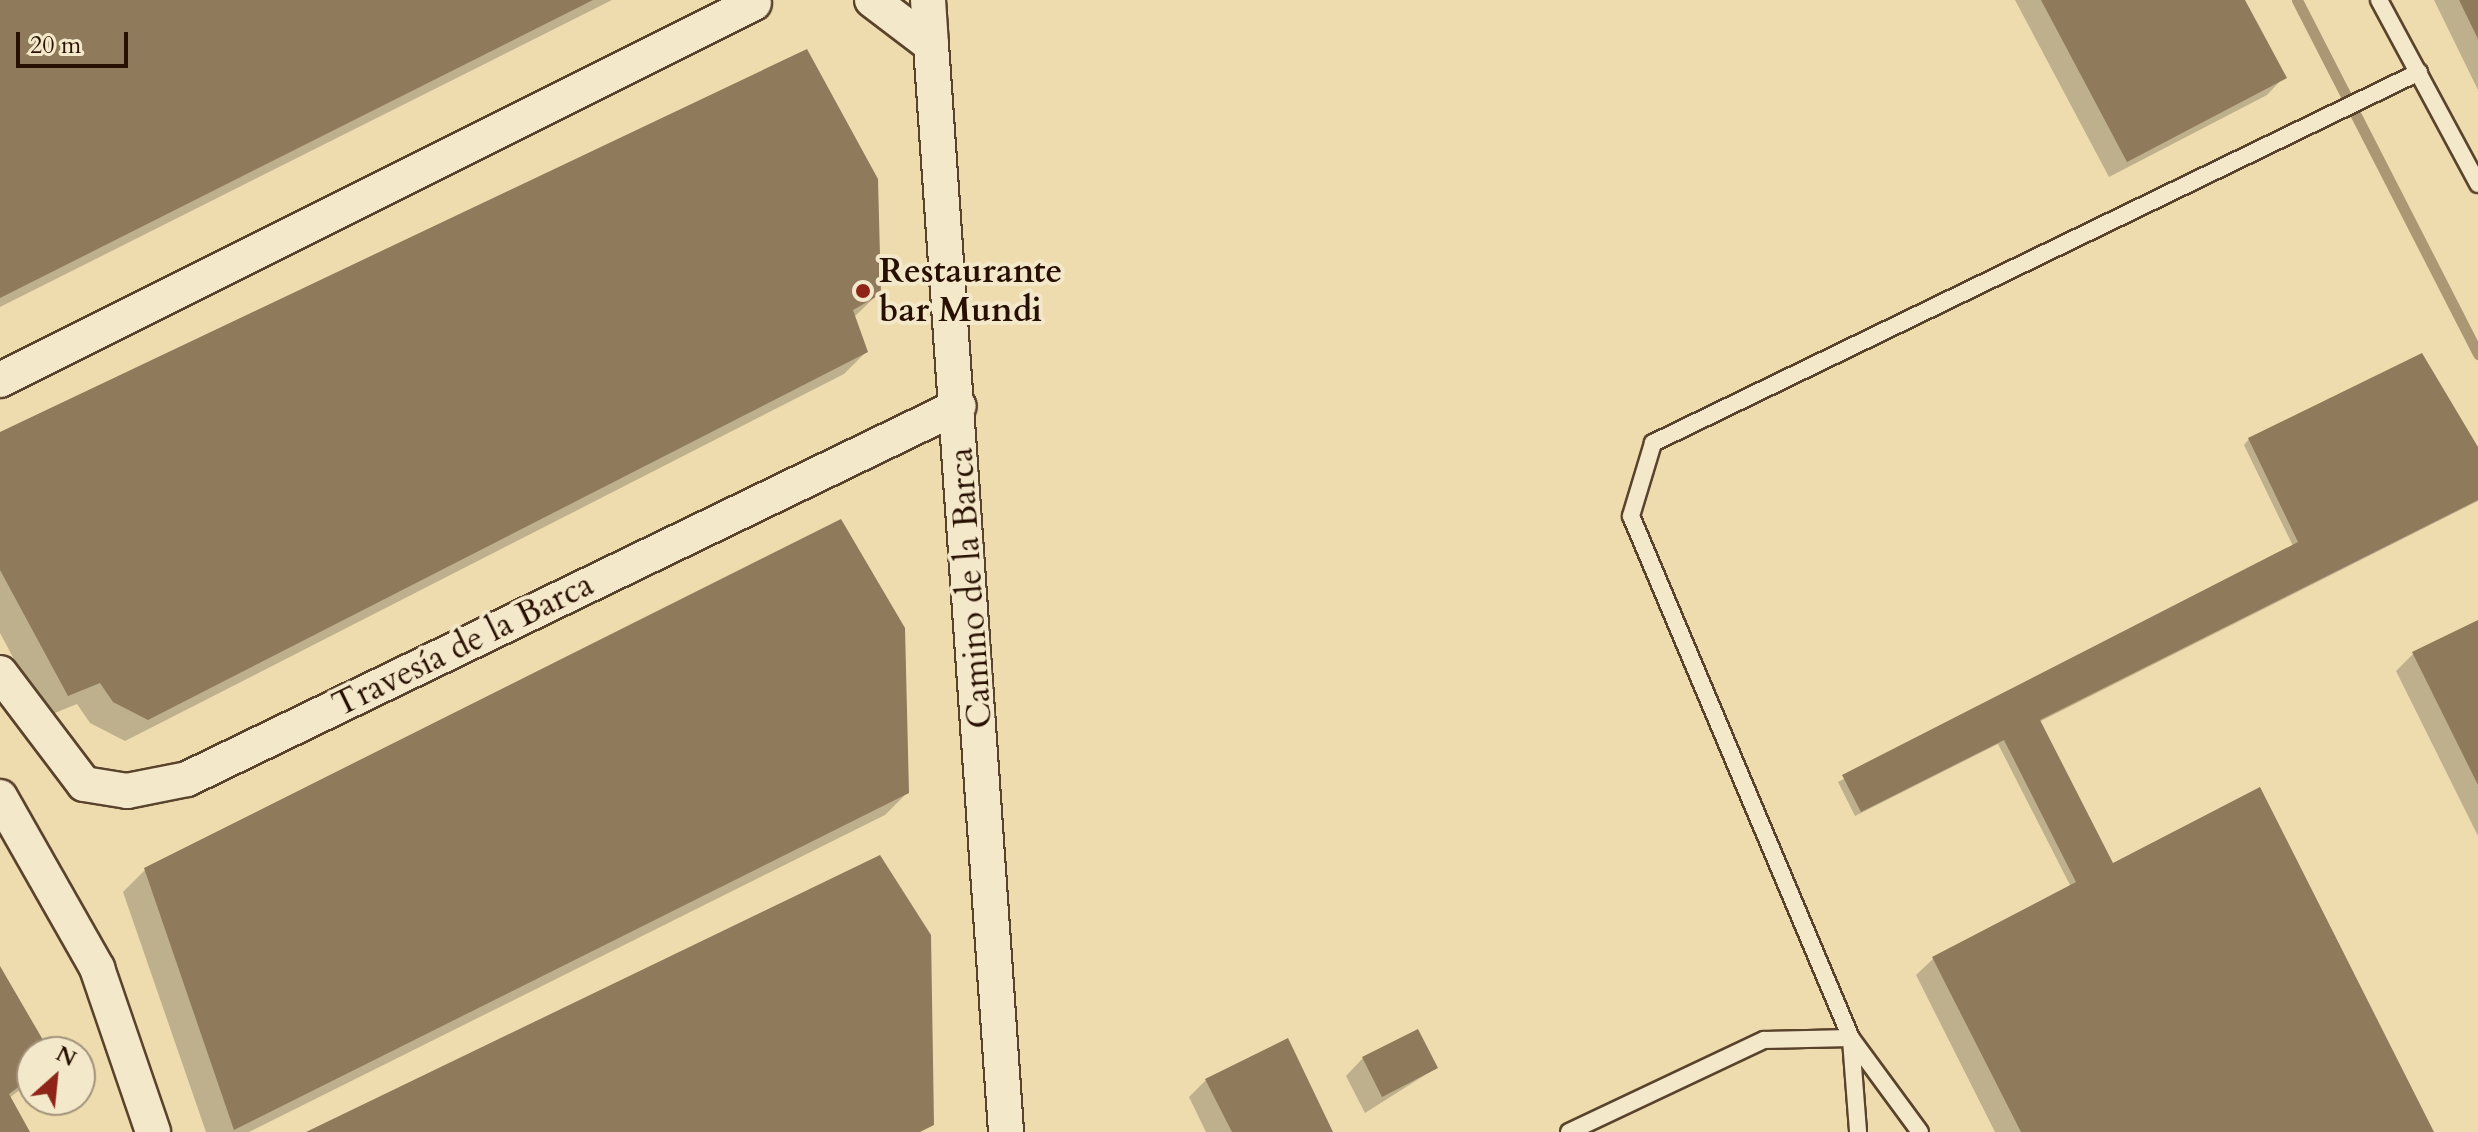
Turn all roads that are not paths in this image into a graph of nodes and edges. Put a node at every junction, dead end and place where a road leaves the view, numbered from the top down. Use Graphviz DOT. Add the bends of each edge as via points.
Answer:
graph roads {
  1 [pos="872,0"];
  2 [pos="928,0"];
  3 [pos="2379,0"];
  4 [pos="760,1"];
  5 [pos="931,45"];
  6 [pos="2419,72"];
  7 [pos="2478,184"];
  8 [pos="0,380"];
  9 [pos="959,406"];
  10 [pos="0,673"];
  11 [pos="0,797"];
  12 [pos="1851,1038"];
  13 [pos="153,1132"];
  14 [pos="1006,1132"];
  15 [pos="1569,1132"];
  16 [pos="1858,1132"];
  17 [pos="1920,1132"];
  1 -- 5 [label="street"];
  2 -- 5 [label="street, Camino de la Barca"];
  3 -- 6 [label="lane"];
  4 -- 8 [label="street"];
  5 -- 9 [label="street, Camino de la Barca"];
  6 -- 7 [label="lane"];
  6 -- 12 [label="lane" via="2381,85 2108,229 1653,443 1631,516"];
  9 -- 10 [label="street, Travesía de la Barca" via="187,779 127,791 84,784"];
  9 -- 14 [label="street, Camino de la Barca"];
  11 -- 13 [label="street" via="97,968"];
  12 -- 15 [label="lane" via="1764,1040"];
  12 -- 16 [label="lane"];
  12 -- 17 [label="lane"];
}
